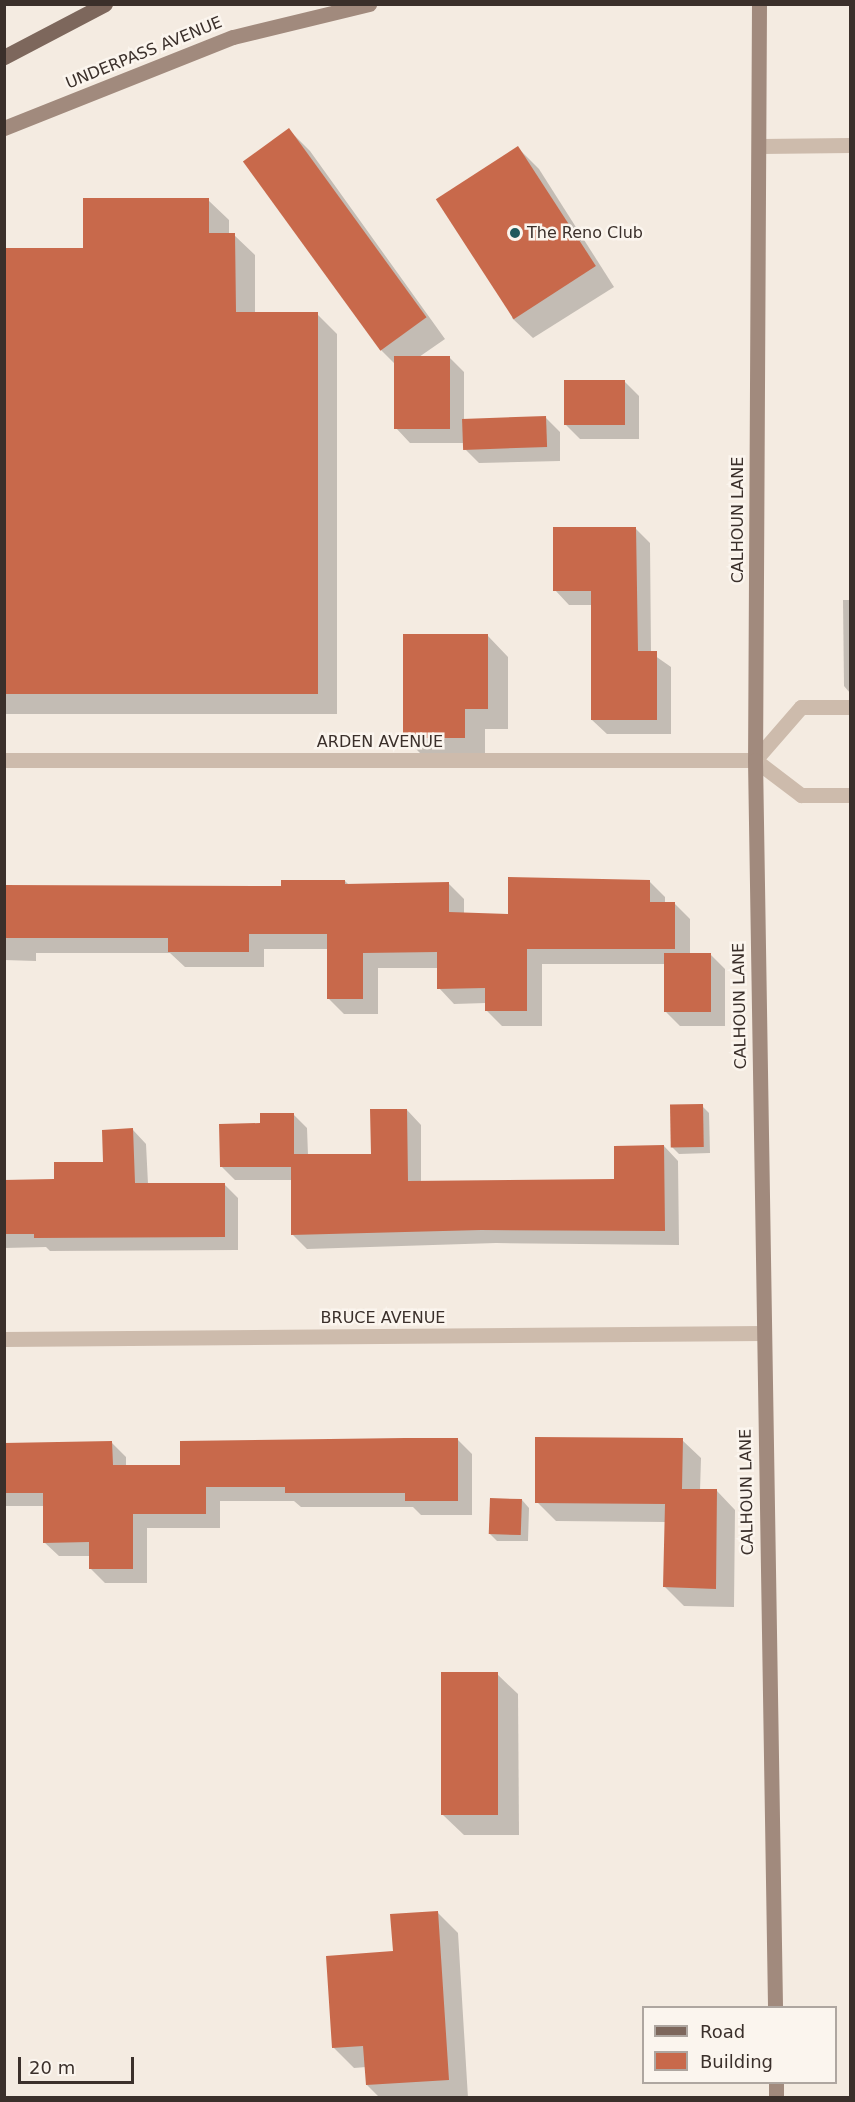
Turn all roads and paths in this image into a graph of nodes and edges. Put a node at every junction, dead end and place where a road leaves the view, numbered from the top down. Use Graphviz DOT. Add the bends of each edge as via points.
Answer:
graph roads {
  1 [pos="105,4"];
  2 [pos="369,4"];
  3 [pos="759,4"];
  4 [pos="4,57"];
  5 [pos="4,128"];
  6 [pos="850,145"];
  7 [pos="759,146"];
  8 [pos="850,707"];
  9 [pos="4,760"];
  10 [pos="755,760"];
  11 [pos="850,795"];
  12 [pos="762,1334"];
  13 [pos="4,1339"];
  14 [pos="775,2006"];
  1 -- 4 [label="main road"];
  2 -- 5 [label="street, UNDERPASS AVENUE" via="233,37"];
  3 -- 7 [label="street, CALHOUN LANE"];
  6 -- 7 [label="street"];
  7 -- 10 [label="street, CALHOUN LANE"];
  8 -- 10 [label="street" via="801,707"];
  9 -- 10 [label="street, ARDEN AVENUE"];
  10 -- 11 [label="street" via="801,795"];
  10 -- 12 [label="street, CALHOUN LANE"];
  12 -- 13 [label="street, BRUCE AVENUE"];
  12 -- 14 [label="street, CALHOUN LANE"];
}
